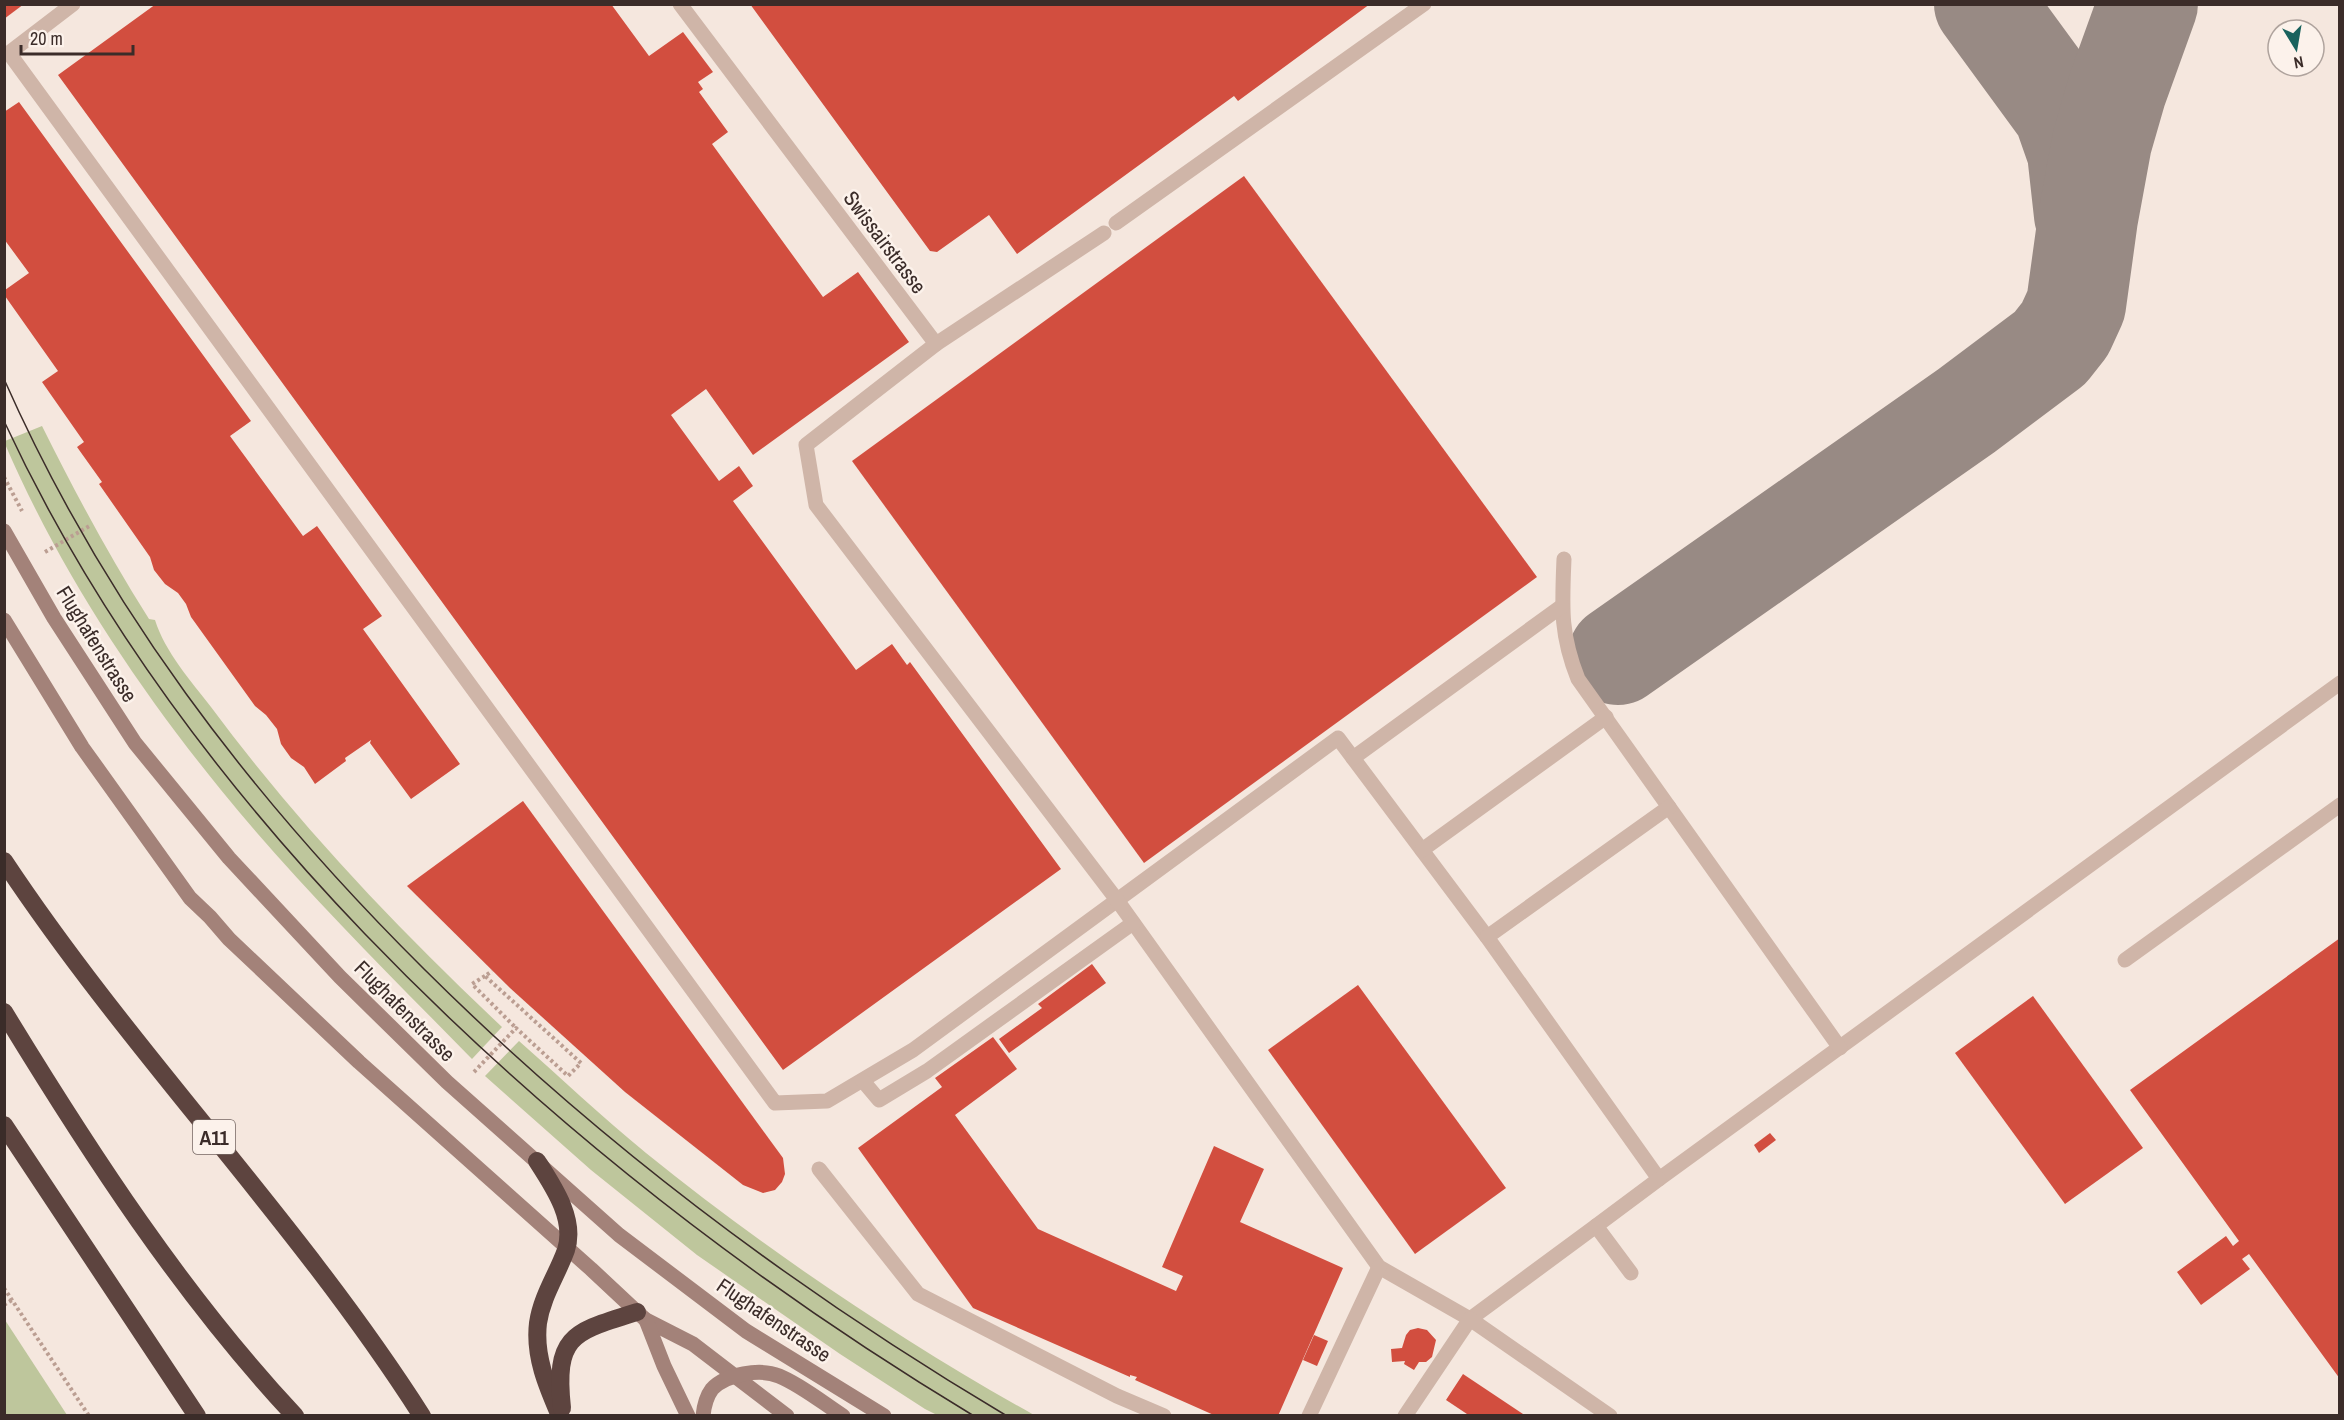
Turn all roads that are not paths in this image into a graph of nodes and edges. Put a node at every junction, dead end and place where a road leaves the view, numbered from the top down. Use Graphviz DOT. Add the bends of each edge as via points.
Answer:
graph roads {
  1 [pos="73,4"];
  2 [pos="680,4"];
  3 [pos="1424,4"];
  4 [pos="1116,223"];
  5 [pos="1104,233"];
  6 [pos="936,344"];
  7 [pos="4,531"];
  8 [pos="1564,559"];
  9 [pos="1562,606"];
  10 [pos="4,620"];
  11 [pos="2340,683"];
  12 [pos="1606,717"];
  13 [pos="1353,758"];
  14 [pos="2340,805"];
  15 [pos="1669,807"];
  16 [pos="1422,850"];
  17 [pos="4,861"];
  18 [pos="1117,900"];
  19 [pos="1133,923"];
  20 [pos="1487,937"];
  21 [pos="2126,960"];
  22 [pos="4,1012"];
  23 [pos="1840,1048"];
  24 [pos="863,1082"];
  25 [pos="4,1125"];
  26 [pos="537,1161"];
  27 [pos="819,1169"];
  28 [pos="1659,1179"];
  29 [pos="1596,1227"];
  30 [pos="567,1248"];
  31 [pos="1379,1268"];
  32 [pos="1631,1273"];
  33 [pos="641,1316"];
  34 [pos="1470,1319"];
  35 [pos="735,1377"];
  36 [pos="197,1416"];
  37 [pos="295,1416"];
  38 [pos="422,1416"];
  39 [pos="561,1416"];
  40 [pos="688,1416"];
  41 [pos="703,1416"];
  42 [pos="788,1416"];
  43 [pos="843,1416"];
  44 [pos="884,1416"];
  45 [pos="1164,1416"];
  46 [pos="1309,1416"];
  47 [pos="1405,1416"];
  48 [pos="1610,1416"];
  1 -- 24 [label="lane" via="9,53 775,1103 827,1101"];
  2 -- 6 [label="lane, Swissairstrasse"];
  3 -- 4 [label="lane"];
  5 -- 6 [label="lane"];
  6 -- 18 [label="lane" via="806,445 816,505"];
  7 -- 26 [label="main road, Flughafenstrasse" via="71,646 135,743 229,858 447,1082"];
  8 -- 9 [label="lane"];
  9 -- 12 [label="lane" via="1564,637 1578,680"];
  9 -- 13 [label="lane"];
  10 -- 30 [label="main road" via="82,747 190,898 359,1062"];
  11 -- 23 [label="lane"];
  12 -- 15 [label="lane"];
  12 -- 16 [label="lane"];
  13 -- 16 [label="lane"];
  13 -- 18 [label="lane" via="1338,738"];
  14 -- 21 [label="lane"];
  15 -- 20 [label="lane"];
  15 -- 23 [label="lane"];
  16 -- 20 [label="lane"];
  17 -- 38 [label="highway, A11" via="40,915 374,1344"];
  18 -- 19 [label="lane"];
  18 -- 24 [label="lane" via="913,1050"];
  19 -- 24 [label="lane" via="927,1071 879,1100"];
  19 -- 31 [label="lane"];
  20 -- 28 [label="lane"];
  22 -- 37 [label="highway" via="156,1244"];
  23 -- 28 [label="lane"];
  25 -- 36 [label="highway"];
  26 -- 30 [label="highway" via="564,1212"];
  26 -- 44 [label="main road, Flughafenstrasse" via="620,1235 746,1331"];
  27 -- 45 [label="lane" via="918,1294"];
  28 -- 29 [label="lane"];
  29 -- 32 [label="lane"];
  29 -- 34 [label="lane"];
  30 -- 33 [label="main road"];
  30 -- 39 [label="highway" via="543,1298 538,1334 543,1374"];
  31 -- 34 [label="lane"];
  31 -- 46 [label="lane"];
  33 -- 35 [label="main road" via="693,1344"];
  33 -- 39 [label="highway" via="595,1325 571,1341 561,1362"];
  33 -- 40 [label="main road"];
  34 -- 47 [label="lane"];
  34 -- 48 [label="lane"];
  35 -- 41 [label="main road" via="712,1389"];
  35 -- 42 [label="main road"];
  35 -- 43 [label="main road" via="764,1372 779,1376"];
}
